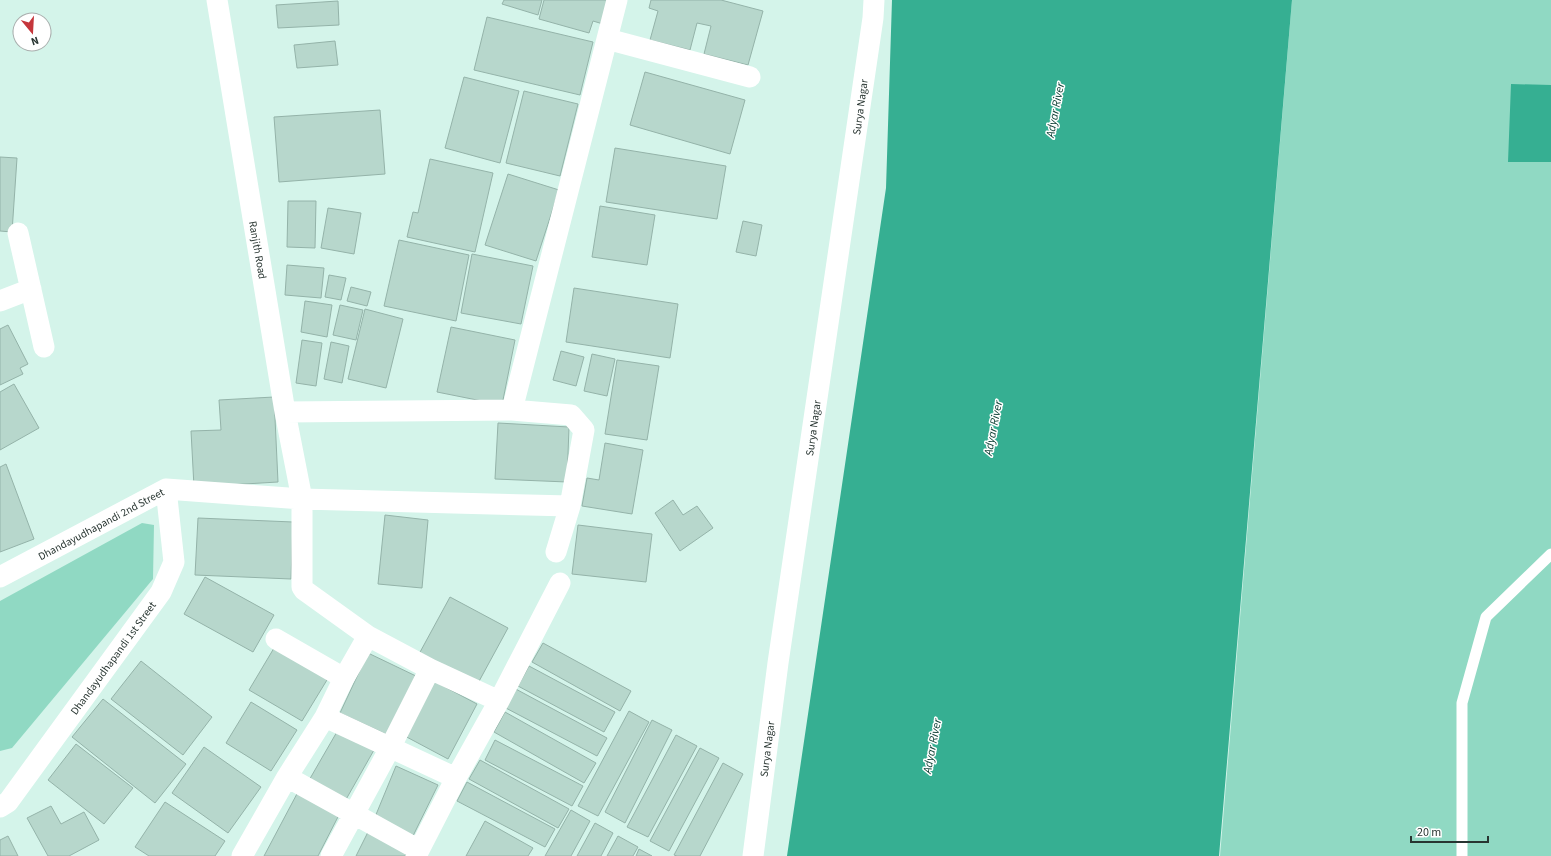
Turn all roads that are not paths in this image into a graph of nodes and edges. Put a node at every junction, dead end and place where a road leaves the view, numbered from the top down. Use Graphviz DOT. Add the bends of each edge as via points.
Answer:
graph roads {
  1 [pos="217,0"];
  2 [pos="618,0"];
  3 [pos="874,0"];
  4 [pos="607,39"];
  5 [pos="750,77"];
  6 [pos="18,233"];
  7 [pos="31,289"];
  8 [pos="0,301"];
  9 [pos="44,347"];
  10 [pos="512,410"];
  11 [pos="286,412"];
  12 [pos="166,489"];
  13 [pos="302,499"];
  14 [pos="570,506"];
  15 [pos="556,552"];
  16 [pos="1551,554"];
  17 [pos="0,577"];
  18 [pos="560,583"];
  19 [pos="368,636"];
  20 [pos="276,639"];
  21 [pos="430,669"];
  22 [pos="344,678"];
  23 [pos="499,701"];
  24 [pos="325,716"];
  25 [pos="390,748"];
  26 [pos="287,778"];
  27 [pos="456,778"];
  28 [pos="3,799"];
  29 [pos="354,813"];
  30 [pos="418,853"];
  31 [pos="242,856"];
  32 [pos="331,856"];
  33 [pos="753,856"];
  34 [pos="1462,856"];
  1 -- 11 [label="street, Ranjith Road"];
  2 -- 4 [label="street"];
  3 -- 33 [label="street, Surya Nagar" via="779,655"];
  4 -- 5 [label="street"];
  4 -- 10 [label="street"];
  6 -- 7 [label="street"];
  7 -- 8 [label="street"];
  7 -- 9 [label="street"];
  10 -- 11 [label="street"];
  10 -- 14 [label="street" via="570,415 584,430"];
  11 -- 13 [label="street, Ranjith Road"];
  12 -- 13 [label="street, Dhandayudhapandi 2nd Street"];
  12 -- 17 [label="street, Dhandayudhapandi 2nd Street"];
  12 -- 28 [label="street, Dhandayudhapandi 1st Street" via="174,562 161,592"];
  13 -- 14 [label="street, Dhandayudhapandi 2nd Street"];
  13 -- 19 [label="street, Ranjith Road" via="302,587"];
  14 -- 15 [label="street"];
  16 -- 34 [label="lane" via="1486,617 1462,703"];
  18 -- 23 [label="street"];
  19 -- 21 [label="street"];
  19 -- 22 [label="street"];
  20 -- 22 [label="street"];
  21 -- 23 [label="street"];
  21 -- 25 [label="street"];
  22 -- 24 [label="street"];
  23 -- 27 [label="street"];
  24 -- 25 [label="street"];
  24 -- 26 [label="street"];
  25 -- 27 [label="street"];
  25 -- 29 [label="street"];
  26 -- 29 [label="street"];
  26 -- 31 [label="street"];
  27 -- 30 [label="street"];
  29 -- 30 [label="street"];
  29 -- 32 [label="street"];
}
